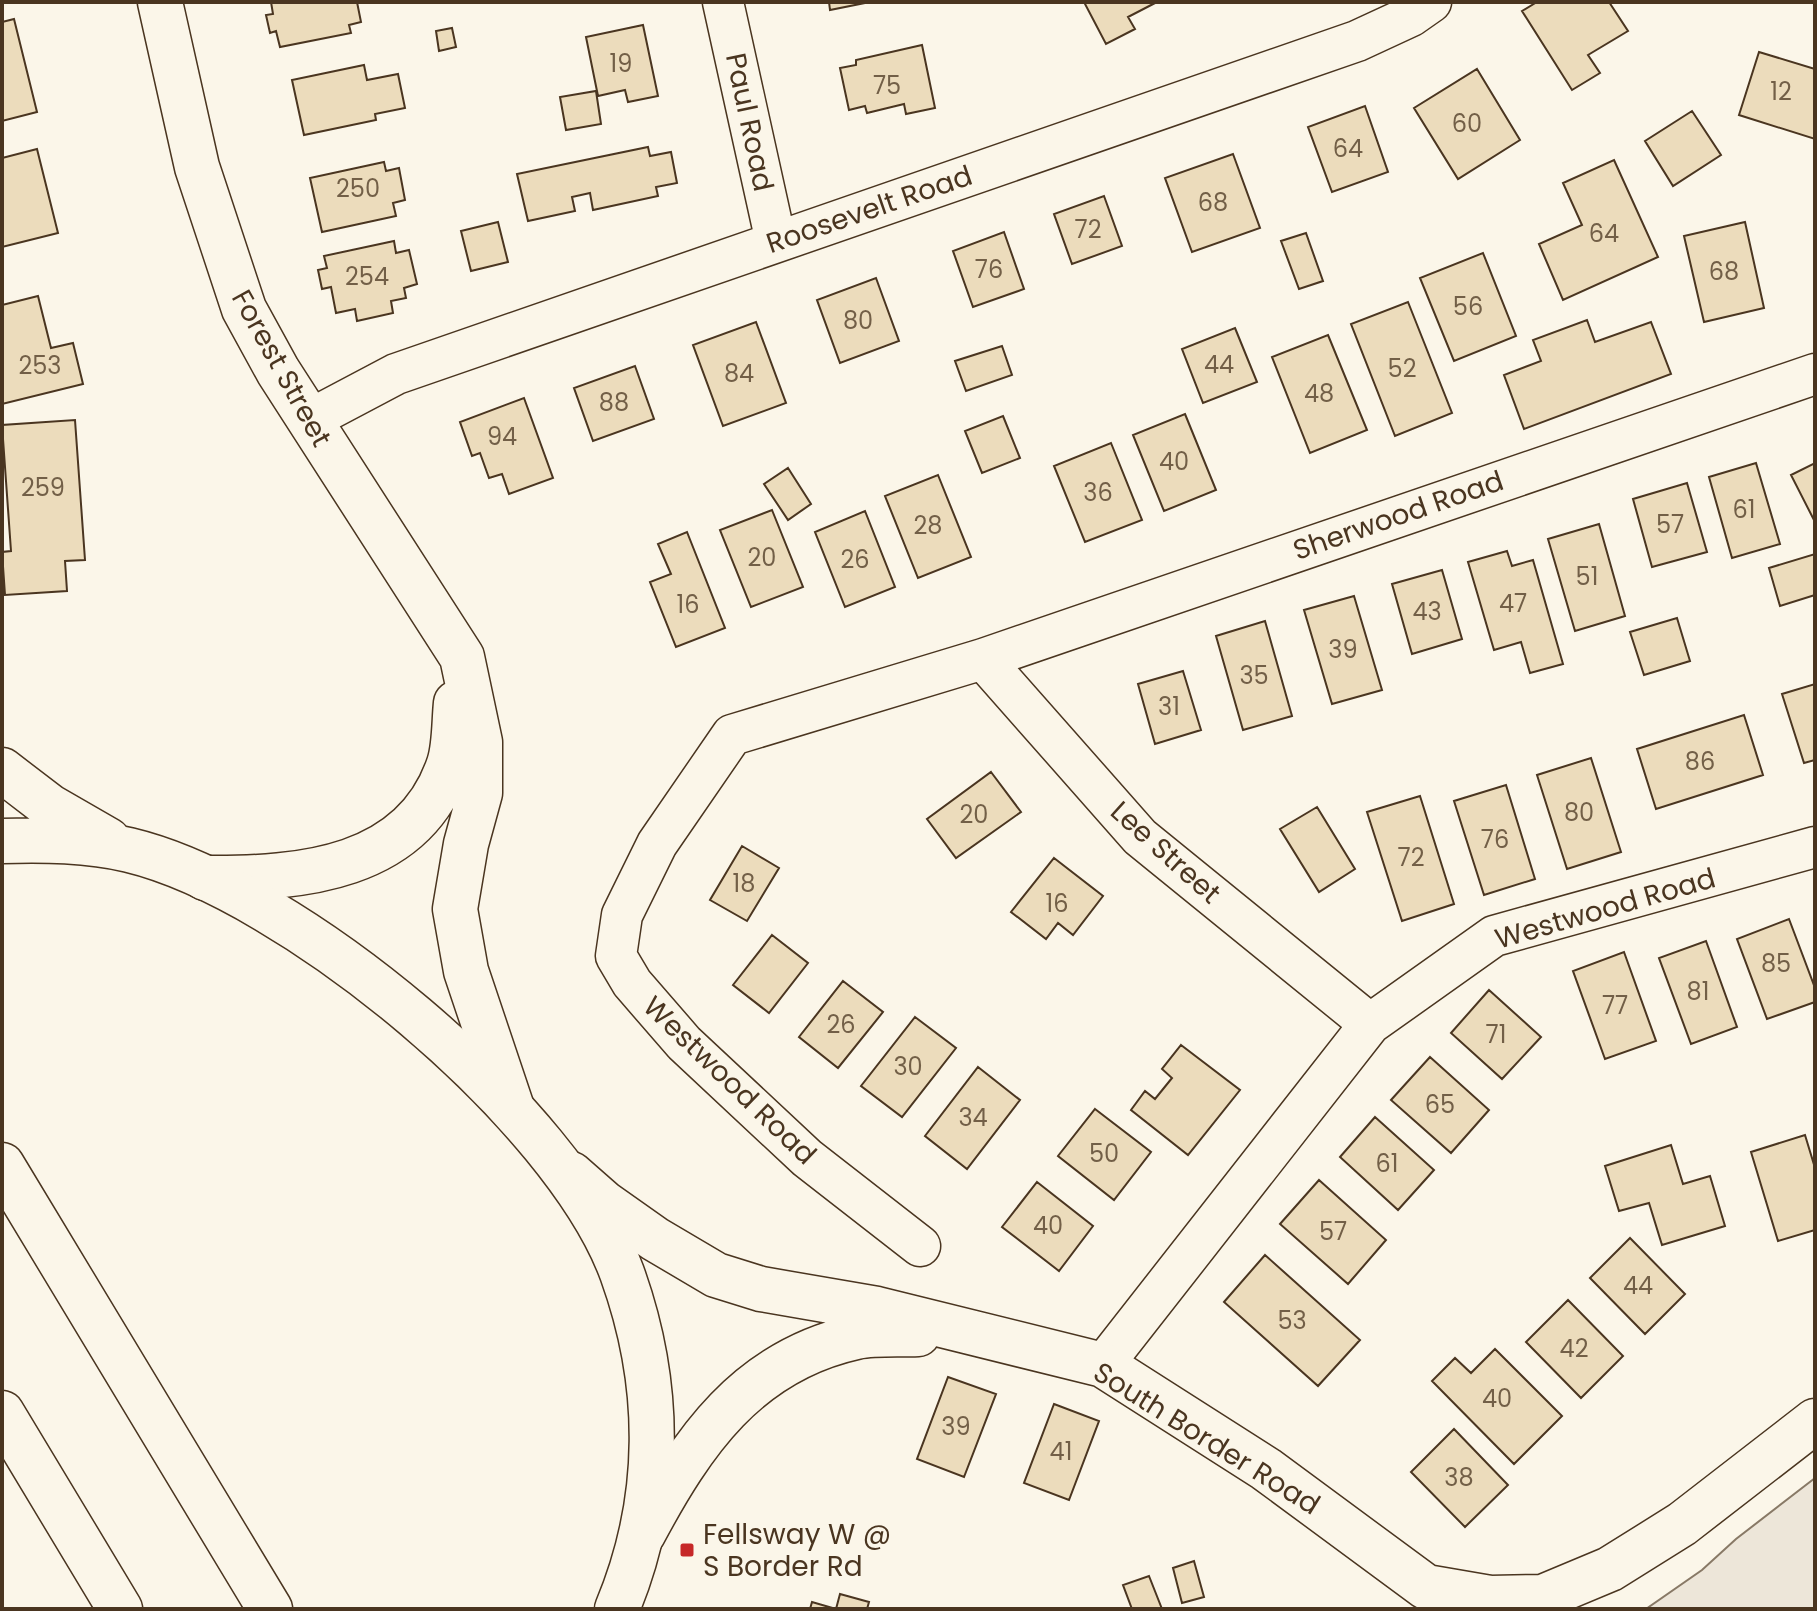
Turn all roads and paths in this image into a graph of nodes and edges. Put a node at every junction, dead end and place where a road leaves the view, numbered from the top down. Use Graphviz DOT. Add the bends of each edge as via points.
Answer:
graph roads {
  1 [pos="160,2"];
  2 [pos="723,2"];
  3 [pos="1431,2"];
  4 [pos="776,242"];
  5 [pos="1815,374"];
  6 [pos="309,420"];
  7 [pos="462,657"];
  8 [pos="983,659"];
  9 [pos="2,770"];
  10 [pos="2,841"];
  11 [pos="1815,847"];
  12 [pos="128,850"];
  13 [pos="205,878"];
  14 [pos="1370,1024"];
  15 [pos="512,1108"];
  16 [pos="561,1164"];
  17 [pos="2,1165"];
  18 [pos="920,1246"];
  19 [pos="968,1332"];
  20 [pos="1103,1365"];
  21 [pos="2,1413"];
  22 [pos="1815,1421"];
  23 [pos="639,1542"];
  24 [pos="1424,1598"];
  25 [pos="618,1607"];
  26 [pos="120,1609"];
  27 [pos="270,1609"];
  1 -- 6 [label="main road, Forest Street" via="197,167 229,271 263,345"];
  2 -- 4 [label="street, Paul Road"];
  3 -- 4 [label="street, Roosevelt Road" via="1357,41"];
  4 -- 6 [label="street, Roosevelt Road" via="396,374"];
  5 -- 8 [label="street, Sherwood Road"];
  6 -- 7 [label="main road, Forest Street"];
  7 -- 13 [label="main road" via="449,764 418,820 374,854 258,879"];
  7 -- 15 [label="main road, Forest Street" via="480,742 480,793 455,909 466,971"];
  8 -- 14 [label="street, Lee Street" via="1140,837"];
  8 -- 18 [label="street, Westwood Road" via="732,735 657,844 622,915 616,956 632,983 684,1043 807,1158"];
  9 -- 12 [label="main road" via="78,825"];
  10 -- 12 [label="main road"];
  11 -- 14 [label="street, Westwood Road" via="1494,936"];
  12 -- 13 [label="main road"];
  13 -- 15 [label="main road" via="372,983"];
  14 -- 20 [label="street, Westwood Road"];
  15 -- 16 [label="main road"];
  16 -- 19 [label="main road, South Border Road" via="629,1221 716,1275"];
  16 -- 23 [label="main road" via="607,1240 642,1335 654,1436"];
  17 -- 27 [label="main road"];
  19 -- 20 [label="main road, South Border Road"];
  19 -- 23 [label="main road, South Border Road" via="858,1337 809,1353 760,1380 713,1420 677,1470"];
  20 -- 24 [label="main road, South Border Road" via="1266,1469"];
  21 -- 26 [label="main road"];
  22 -- 24 [label="main road, South Border Road" via="1682,1524 1610,1569 1543,1597"];
  23 -- 25 [label="main road"];
}
